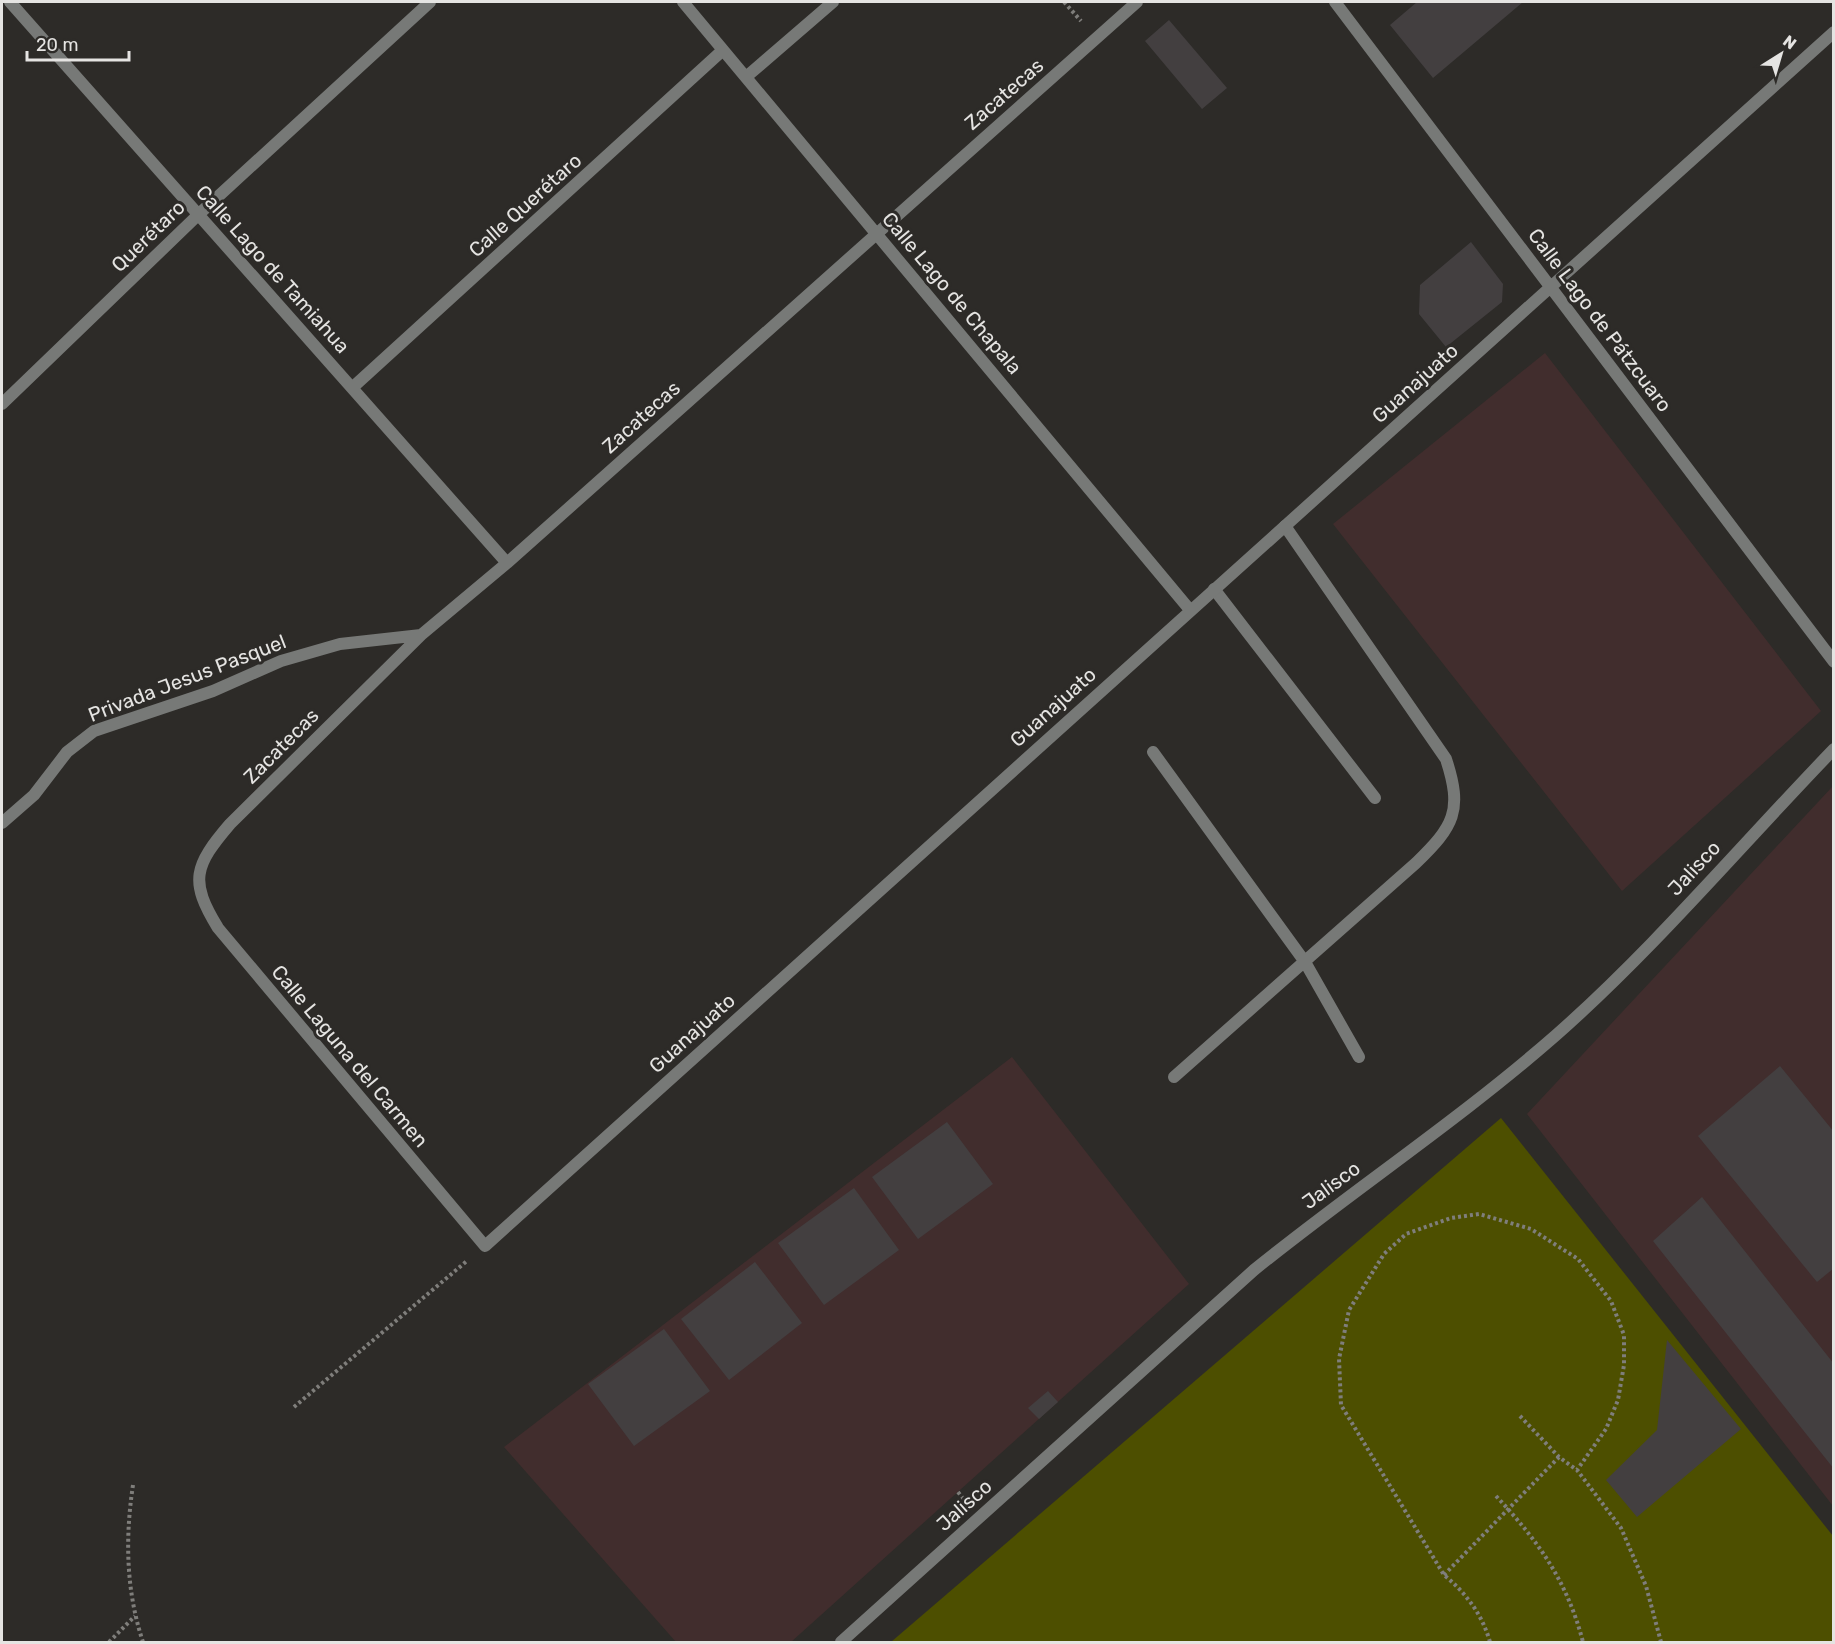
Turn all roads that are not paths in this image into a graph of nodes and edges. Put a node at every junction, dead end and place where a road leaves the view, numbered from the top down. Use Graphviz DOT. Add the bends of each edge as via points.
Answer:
graph roads {
  1 [pos="10,2"];
  2 [pos="430,2"];
  3 [pos="683,2"];
  4 [pos="833,2"];
  5 [pos="1137,2"];
  6 [pos="1335,2"];
  7 [pos="1833,32"];
  8 [pos="723,50"];
  9 [pos="746,77"];
  10 [pos="199,214"];
  11 [pos="876,233"];
  12 [pos="1551,288"];
  13 [pos="352,388"];
  14 [pos="2,404"];
  15 [pos="1285,526"];
  16 [pos="507,563"];
  17 [pos="1214,589"];
  18 [pos="1190,610"];
  19 [pos="421,635"];
  20 [pos="1833,662"];
  21 [pos="1833,749"];
  22 [pos="1153,752"];
  23 [pos="1375,798"];
  24 [pos="2,823"];
  25 [pos="197,884"];
  26 [pos="1305,962"];
  27 [pos="1359,1057"];
  28 [pos="1174,1077"];
  29 [pos="485,1246"];
  30 [pos="841,1642"];
  1 -- 10 [label="street, Calle Lago de Tamiahua"];
  2 -- 10 [label="street, Querétaro"];
  3 -- 8 [label="street, Calle Lago de Chapala"];
  4 -- 9 [label="street"];
  5 -- 11 [label="street, Zacatecas"];
  6 -- 12 [label="street, Calle Lago de Pátzcuaro"];
  7 -- 12 [label="street, Guanajuato"];
  8 -- 9 [label="street, Calle Lago de Chapala"];
  8 -- 13 [label="street, Calle Querétaro"];
  9 -- 11 [label="street, Calle Lago de Chapala"];
  10 -- 13 [label="street, Calle Lago de Tamiahua"];
  10 -- 14 [label="street, Querétaro"];
  11 -- 16 [label="street, Zacatecas"];
  11 -- 18 [label="street, Calle Lago de Chapala"];
  12 -- 15 [label="street, Guanajuato"];
  12 -- 20 [label="street, Calle Lago de Pátzcuaro"];
  13 -- 16 [label="street, Calle Lago de Tamiahua"];
  15 -- 17 [label="street, Guanajuato"];
  15 -- 26 [label="street" via="1428,730 1446,759 1456,788 1454,810 1446,830 1433,846"];
  16 -- 19 [label="street, Zacatecas"];
  17 -- 18 [label="street, Guanajuato"];
  17 -- 23 [label="street"];
  18 -- 29 [label="street, Guanajuato"];
  19 -- 24 [label="street, Privada Jesus Pasquel" via="339,644 94,731 67,752 34,795"];
  19 -- 25 [label="street, Zacatecas" via="230,824 202,864"];
  21 -- 30 [label="street, Jalisco" via="1555,1036 1254,1270"];
  22 -- 26 [label="street"];
  25 -- 29 [label="street, Calle Laguna del Carmen" via="202,902 233,949"];
  26 -- 27 [label="street"];
  26 -- 28 [label="street"];
}
